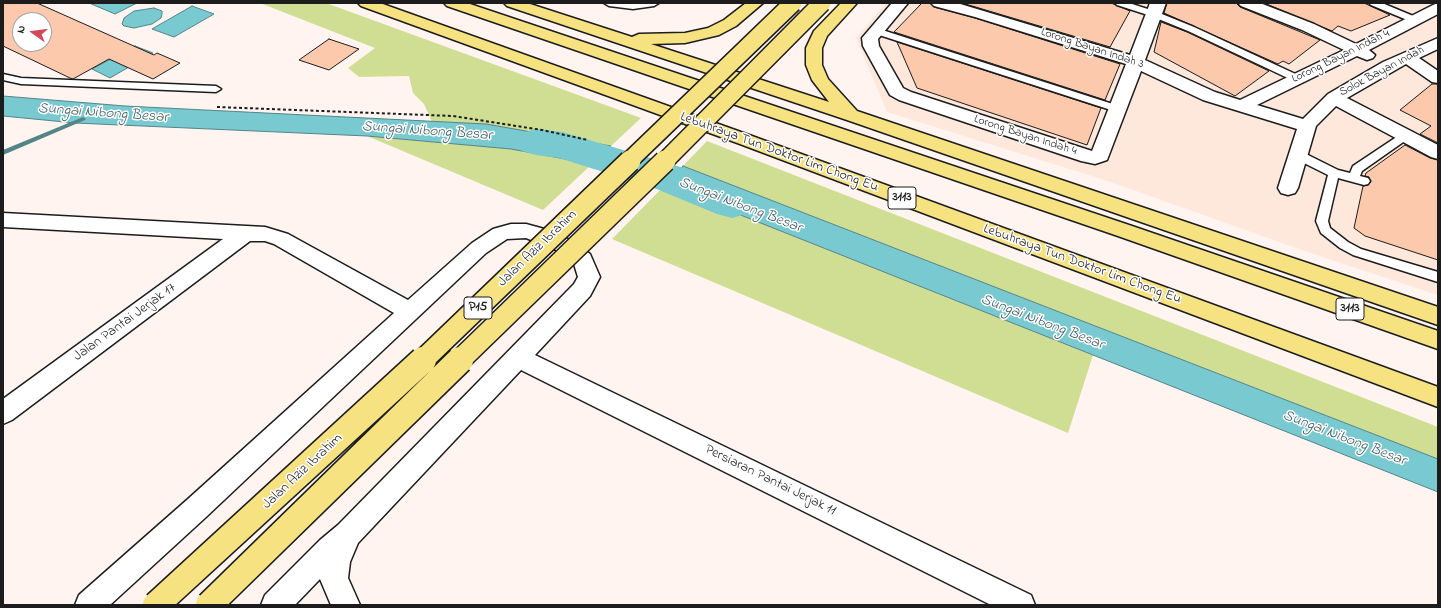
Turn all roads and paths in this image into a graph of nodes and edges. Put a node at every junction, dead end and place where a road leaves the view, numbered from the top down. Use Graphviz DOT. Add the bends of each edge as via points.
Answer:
graph roads {
  1 [pos="366,3"];
  2 [pos="452,3"];
  3 [pos="512,3"];
  4 [pos="609,3"];
  5 [pos="654,3"];
  6 [pos="755,3"];
  7 [pos="793,3"];
  8 [pos="822,3"];
  9 [pos="849,3"];
  10 [pos="900,3"];
  11 [pos="939,3"];
  12 [pos="1120,3"];
  13 [pos="1246,3"];
  14 [pos="1374,3"];
  15 [pos="634,5"];
  16 [pos="1156,8"];
  17 [pos="1438,8"];
  18 [pos="1416,20"];
  19 [pos="876,31"];
  20 [pos="612,36"];
  21 [pos="1438,43"];
  22 [pos="1357,50"];
  23 [pos="1407,58"];
  24 [pos="1136,62"];
  25 [pos="1389,66"];
  26 [pos="3,77"];
  27 [pos="1438,78"];
  28 [pos="1298,79"];
  29 [pos="216,89"];
  30 [pos="1334,98"];
  31 [pos="1241,106"];
  32 [pos="213,107"];
  33 [pos="1118,109"];
  34 [pos="853,116"];
  35 [pos="1307,126"];
  36 [pos="1405,136"];
  37 [pos="588,140"];
  38 [pos="1438,153"];
  39 [pos="1298,155"];
  40 [pos="1334,172"];
  41 [pos="1288,188"];
  42 [pos="3,220"];
  43 [pos="246,233"];
  44 [pos="1438,277"];
  45 [pos="410,311"];
  46 [pos="1438,316"];
  47 [pos="1438,340"];
  48 [pos="518,358"];
  49 [pos="1438,397"];
  50 [pos="3,413"];
  51 [pos="348,534"];
  52 [pos="88,605"];
  53 [pos="156,605"];
  54 [pos="209,605"];
  55 [pos="275,605"];
  56 [pos="346,605"];
  57 [pos="1021,605"];
  1 -- 49 [label="main road, Lebuhraya Tun Doktor Lim Chong Eu / 3113" via="746,140"];
  2 -- 47 [label="main road, 3113"];
  3 -- 20 [label="main road"];
  4 -- 15 [label="lane"];
  5 -- 15 [label="lane"];
  6 -- 20 [label="main road" via="730,23 713,32 685,38 662,39"];
  7 -- 53 [label="main road, Jalan Aziz Ibrahim / P15, bridge" via="417,366"];
  8 -- 54 [label="main road, Jalan Aziz Ibrahim / P15, bridge" via="716,111"];
  9 -- 34 [label="main road" via="820,34 814,48 814,65 820,80"];
  10 -- 19 [label="street, Lorong Bayan Indah 4"];
  11 -- 24 [label="street, Lorong Bayan Indah 3"];
  12 -- 16 [label="lane"];
  13 -- 22 [label="street"];
  14 -- 18 [label="lane"];
  16 -- 24 [label="street, Lorong Bayan Indah 4"];
  16 -- 28 [label="lane" via="1191,29"];
  17 -- 18 [label="street, Lorong Bayan Indah 4"];
  18 -- 22 [label="street, Lorong Bayan Indah 4"];
  19 -- 33 [label="lane"];
  19 -- 33 [label="street, Lorong Bayan Indah 4" via="870,38 870,46 896,91 1088,157 1100,156"];
  20 -- 34 [label="main road"];
  21 -- 23 [label="street, Solok Bayan Indah"];
  22 -- 25 [label="street"];
  22 -- 28 [label="street, Lorong Bayan Indah 4"];
  23 -- 25 [label="street, Solok Bayan Indah"];
  23 -- 27 [label="street"];
  24 -- 31 [label="street, Lorong Bayan Indah 3" via="1209,96"];
  24 -- 33 [label="street, Lorong Bayan Indah 4"];
  25 -- 30 [label="street, Solok Bayan Indah"];
  26 -- 29 [label="lane" via="21,81"];
  28 -- 31 [label="street, Lorong Bayan Indah 4"];
  30 -- 35 [label="street, Solok Bayan Indah"];
  30 -- 36 [label="street"];
  31 -- 35 [label="street"];
  32 -- 37 [label="path" via="453,116"];
  34 -- 46 [label="main road"];
  35 -- 39 [label="street, Solok Bayan Indah"];
  36 -- 38 [label="street"];
  36 -- 40 [label="lane" via="1357,169 1359,179"];
  39 -- 40 [label="lane"];
  39 -- 41 [label="street, Solok Bayan Indah"];
  40 -- 44 [label="lane" via="1322,221 1325,230 1357,252"];
  42 -- 43 [label="street"];
  43 -- 45 [label="street" via="265,234 281,239"];
  43 -- 50 [label="street, Jalan Pantai Jerjak 17"];
  45 -- 48 [label="street" via="479,248 500,234 526,231 541,235 563,245 583,260 589,277 582,290"];
  45 -- 52 [label="street"];
  48 -- 51 [label="street"];
  48 -- 57 [label="street, Persiaran Pantai Jerjak 11"];
  51 -- 55 [label="street"];
  51 -- 56 [label="street" via="336,562 334,578"];
}
